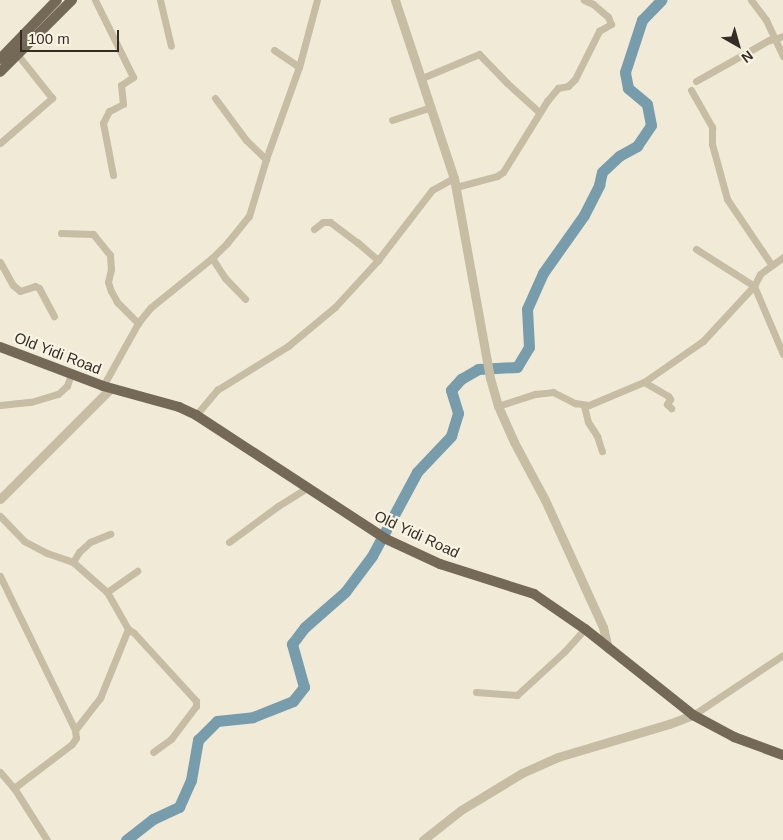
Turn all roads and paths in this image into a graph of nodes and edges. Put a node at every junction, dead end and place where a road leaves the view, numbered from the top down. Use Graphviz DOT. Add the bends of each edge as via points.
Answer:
graph roads {
  1 [pos="57,0"];
  2 [pos="72,0"];
  3 [pos="95,0"];
  4 [pos="160,0"];
  5 [pos="317,0"];
  6 [pos="395,0"];
  7 [pos="584,0"];
  8 [pos="751,0"];
  9 [pos="783,36"];
  10 [pos="775,39"];
  11 [pos="171,46"];
  12 [pos="274,50"];
  13 [pos="17,54"];
  14 [pos="783,56"];
  15 [pos="0,59"];
  16 [pos="299,67"];
  17 [pos="0,72"];
  18 [pos="422,78"];
  19 [pos="696,81"];
  20 [pos="691,90"];
  21 [pos="215,98"];
  22 [pos="431,107"];
  23 [pos="540,112"];
  24 [pos="392,120"];
  25 [pos="0,143"];
  26 [pos="266,158"];
  27 [pos="113,175"];
  28 [pos="455,182"];
  29 [pos="314,229"];
  30 [pos="61,233"];
  31 [pos="696,249"];
  32 [pos="783,257"];
  33 [pos="212,258"];
  34 [pos="378,260"];
  35 [pos="0,262"];
  36 [pos="771,264"];
  37 [pos="754,286"];
  38 [pos="244,299"];
  39 [pos="54,316"];
  40 [pos="138,323"];
  41 [pos="0,348"];
  42 [pos="782,350"];
  43 [pos="71,374"];
  44 [pos="644,382"];
  45 [pos="107,387"];
  46 [pos="0,405"];
  47 [pos="498,406"];
  48 [pos="584,406"];
  49 [pos="671,408"];
  50 [pos="196,415"];
  51 [pos="602,451"];
  52 [pos="307,488"];
  53 [pos="0,499"];
  54 [pos="0,516"];
  55 [pos="110,534"];
  56 [pos="230,542"];
  57 [pos="73,562"];
  58 [pos="137,571"];
  59 [pos="0,576"];
  60 [pos="107,592"];
  61 [pos="128,629"];
  62 [pos="585,629"];
  63 [pos="608,648"];
  64 [pos="783,655"];
  65 [pos="476,692"];
  66 [pos="693,715"];
  67 [pos="75,730"];
  68 [pos="153,752"];
  69 [pos="783,755"];
  70 [pos="0,772"];
  71 [pos="14,788"];
  72 [pos="47,840"];
  73 [pos="423,840"];
  1 -- 15 [label="main road"];
  2 -- 13 [label="main road"];
  3 -- 27 [label="street" via="134,77 121,85 122,104 109,111 103,124"];
  4 -- 11 [label="street"];
  5 -- 16 [label="street"];
  6 -- 18 [label="street"];
  7 -- 23 [label="street" via="608,17 611,24 599,32 575,79 568,86 558,88"];
  8 -- 10 [label="street"];
  9 -- 10 [label="street"];
  10 -- 14 [label="street"];
  10 -- 19 [label="street" via="752,48"];
  12 -- 16 [label="street"];
  13 -- 17 [label="main road"];
  13 -- 25 [label="street" via="52,98"];
  16 -- 26 [label="street"];
  18 -- 22 [label="street"];
  18 -- 23 [label="street" via="479,54"];
  20 -- 36 [label="street" via="712,127 712,144 727,199"];
  21 -- 26 [label="street" via="246,140"];
  22 -- 24 [label="street"];
  22 -- 28 [label="street"];
  23 -- 28 [label="street" via="503,172 497,176"];
  26 -- 33 [label="street" via="249,216"];
  28 -- 34 [label="street" via="432,190"];
  28 -- 47 [label="street" via="490,378"];
  29 -- 34 [label="street" via="323,222 330,222"];
  30 -- 40 [label="street" via="93,234 110,255 108,282 111,291 117,302"];
  31 -- 37 [label="street"];
  32 -- 36 [label="street"];
  33 -- 38 [label="street"];
  33 -- 40 [label="street" via="150,308"];
  34 -- 50 [label="street" via="335,306 288,346 210,396"];
  35 -- 39 [label="street" via="20,291 35,286 39,288"];
  36 -- 37 [label="street" via="760,274"];
  37 -- 42 [label="street"];
  37 -- 44 [label="street" via="703,341"];
  40 -- 45 [label="street"];
  41 -- 43 [label="main road, Old Yidi Road"];
  43 -- 45 [label="main road, Old Yidi Road"];
  43 -- 46 [label="street" via="67,386 58,394 31,402"];
  44 -- 48 [label="street"];
  44 -- 49 [label="street" via="665,393"];
  45 -- 50 [label="main road, Old Yidi Road"];
  45 -- 53 [label="street"];
  47 -- 48 [label="street" via="535,394 553,392"];
  47 -- 63 [label="street" via="603,627"];
  48 -- 51 [label="street"];
  50 -- 52 [label="main road, Old Yidi Road"];
  52 -- 56 [label="street"];
  52 -- 62 [label="main road, Old Yidi Road" via="382,537 440,564 534,594"];
  54 -- 57 [label="street" via="24,541"];
  55 -- 57 [label="street" via="84,547"];
  57 -- 60 [label="street"];
  58 -- 60 [label="street"];
  59 -- 67 [label="street"];
  60 -- 61 [label="street"];
  61 -- 67 [label="street" via="100,698"];
  61 -- 68 [label="street" via="196,701 196,706 170,739"];
  62 -- 63 [label="main road, Old Yidi Road"];
  62 -- 65 [label="street" via="517,695"];
  63 -- 66 [label="main road, Old Yidi Road"];
  64 -- 66 [label="street"];
  66 -- 69 [label="main road, Old Yidi Road" via="734,737"];
  66 -- 73 [label="street" via="558,757 522,773 461,810"];
  67 -- 71 [label="street" via="76,738 72,744"];
  70 -- 71 [label="street"];
  71 -- 72 [label="street"];
}
